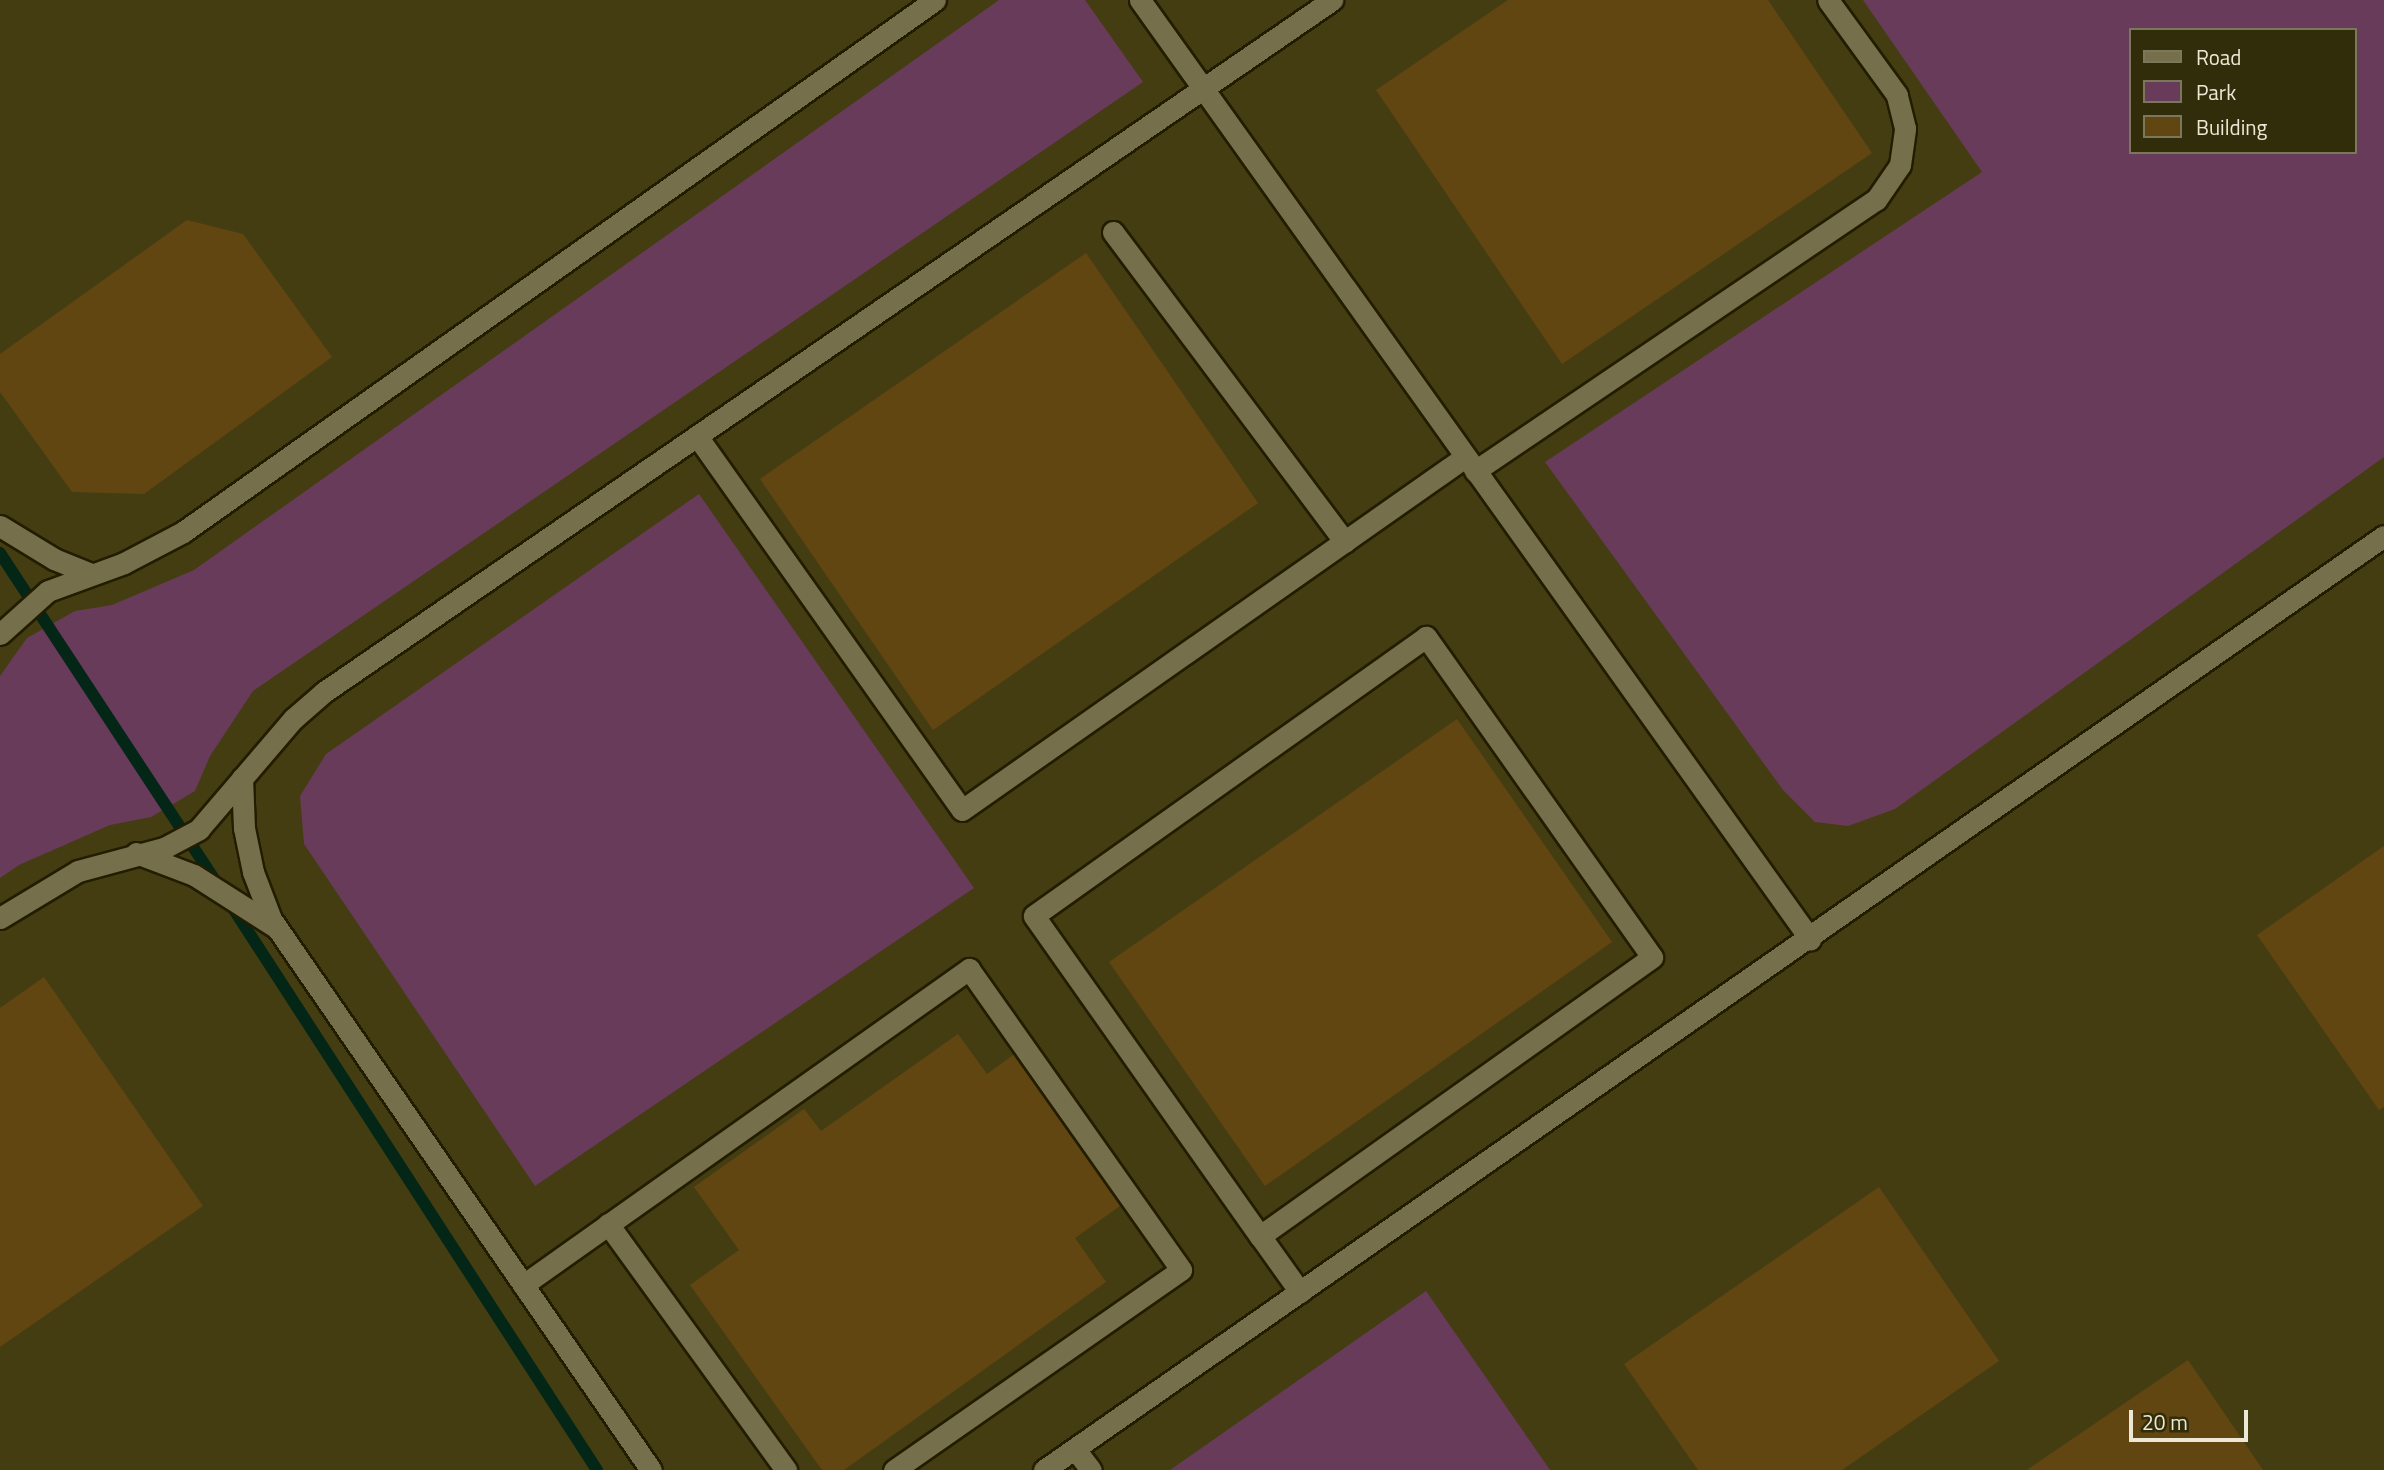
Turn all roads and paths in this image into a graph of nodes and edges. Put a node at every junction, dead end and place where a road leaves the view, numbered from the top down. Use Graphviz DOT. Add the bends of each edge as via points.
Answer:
graph roads {
  1 [pos="935,0"];
  2 [pos="1140,0"];
  3 [pos="1332,0"];
  4 [pos="1828,0"];
  5 [pos="1202,89"];
  6 [pos="1113,232"];
  7 [pos="697,436"];
  8 [pos="1470,464"];
  9 [pos="0,526"];
  10 [pos="2384,536"];
  11 [pos="1345,542"];
  12 [pos="89,573"];
  13 [pos="0,634"];
  14 [pos="242,778"];
  15 [pos="136,853"];
  16 [pos="0,918"];
  17 [pos="278,929"];
  18 [pos="1810,939"];
  19 [pos="608,1224"];
  20 [pos="1260,1236"];
  21 [pos="523,1285"];
  22 [pos="1300,1293"];
  23 [pos="1075,1449"];
  24 [pos="651,1470"];
  25 [pos="786,1470"];
  26 [pos="894,1470"];
  27 [pos="1044,1470"];
  28 [pos="1091,1470"];
  1 -- 12 [label="street" via="183,532 124,563"];
  2 -- 5 [label="street"];
  3 -- 5 [label="street"];
  4 -- 8 [label="street" via="1896,95 1905,128 1899,165 1876,200"];
  5 -- 7 [label="street"];
  5 -- 8 [label="street"];
  6 -- 11 [label="street"];
  7 -- 11 [label="street" via="962,810"];
  7 -- 14 [label="street" via="324,692 293,719"];
  8 -- 11 [label="street"];
  8 -- 18 [label="street"];
  9 -- 12 [label="street" via="54,559"];
  10 -- 18 [label="street"];
  12 -- 13 [label="street" via="48,591"];
  14 -- 15 [label="street" via="199,829 164,848"];
  14 -- 17 [label="street" via="244,828 253,872"];
  15 -- 16 [label="street" via="78,871"];
  15 -- 17 [label="street" via="194,875"];
  17 -- 21 [label="street"];
  18 -- 22 [label="street"];
  19 -- 21 [label="street"];
  19 -- 25 [label="street"];
  19 -- 26 [label="street" via="970,970 1181,1270"];
  20 -- 20 [label="street" via="1034,916 1426,638 1652,957"];
  20 -- 22 [label="street"];
  21 -- 24 [label="street"];
  22 -- 23 [label="street"];
  23 -- 27 [label="street"];
  23 -- 28 [label="street"];
}
